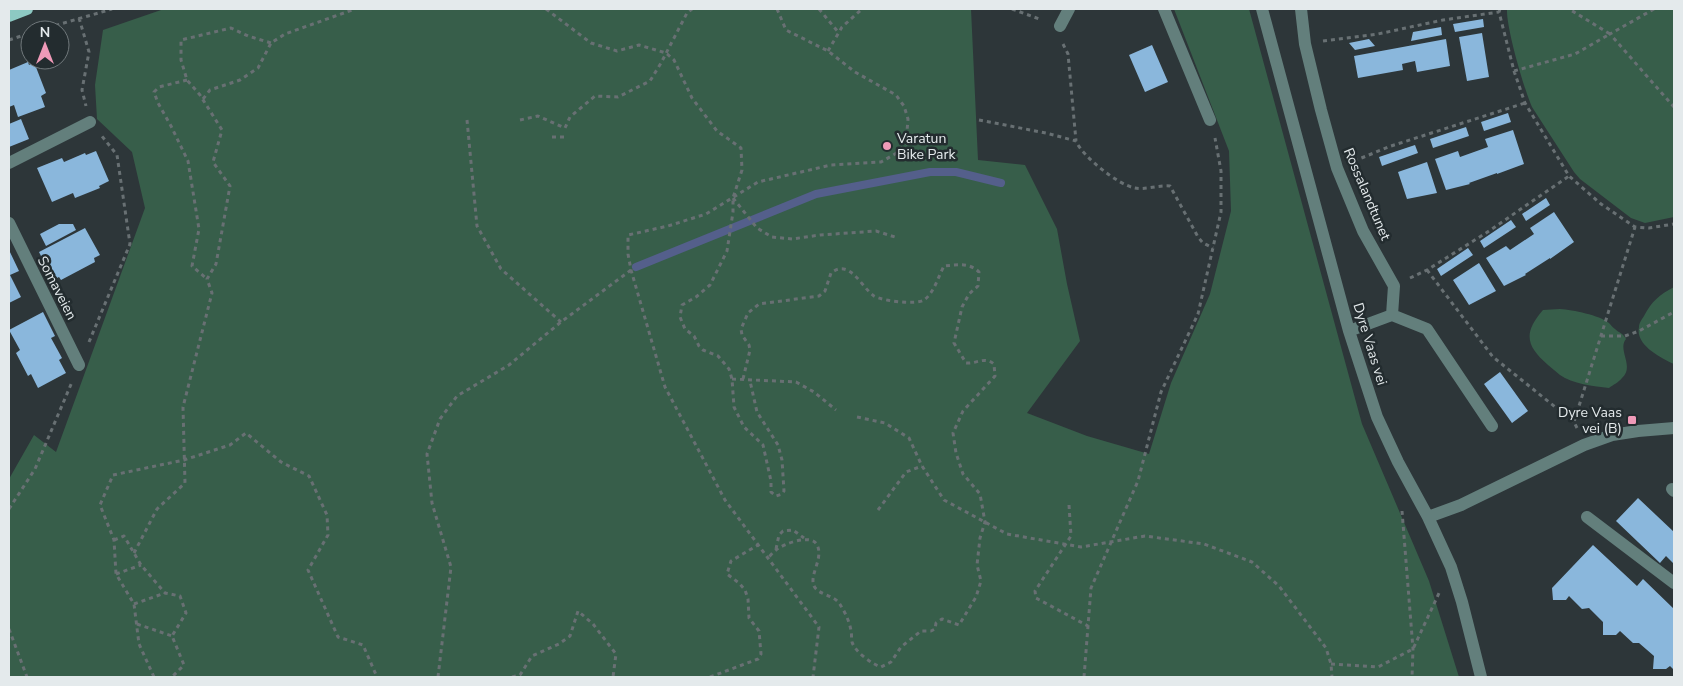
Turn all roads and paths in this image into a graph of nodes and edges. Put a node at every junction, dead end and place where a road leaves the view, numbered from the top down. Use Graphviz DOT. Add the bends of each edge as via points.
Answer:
graph roads {
  1 [pos="26,9"];
  2 [pos="112,9"];
  3 [pos="355,9"];
  4 [pos="546,9"];
  5 [pos="692,9"];
  6 [pos="777,9"];
  7 [pos="819,9"];
  8 [pos="862,9"];
  9 [pos="1012,9"];
  10 [pos="1069,9"];
  11 [pos="1164,9"];
  12 [pos="1262,9"];
  13 [pos="1301,9"];
  14 [pos="1570,9"];
  15 [pos="1654,9"];
  16 [pos="1500,10"];
  17 [pos="9,16"];
  18 [pos="79,18"];
  19 [pos="70,21"];
  20 [pos="1060,26"];
  21 [pos="839,33"];
  22 [pos="1610,34"];
  23 [pos="271,43"];
  24 [pos="1305,44"];
  25 [pos="828,51"];
  26 [pos="666,53"];
  27 [pos="1514,71"];
  28 [pos="187,80"];
  29 [pos="203,99"];
  30 [pos="1525,103"];
  31 [pos="1674,107"];
  32 [pos="467,120"];
  33 [pos="520,120"];
  34 [pos="980,120"];
  35 [pos="1210,120"];
  36 [pos="90,122"];
  37 [pos="552,137"];
  38 [pos="565,137"];
  39 [pos="1076,141"];
  40 [pos="9,162"];
  41 [pos="1337,168"];
  42 [pos="1569,176"];
  43 [pos="733,198"];
  44 [pos="9,223"];
  45 [pos="1674,224"];
  46 [pos="1635,226"];
  47 [pos="898,238"];
  48 [pos="1213,248"];
  49 [pos="631,270"];
  50 [pos="1427,270"];
  51 [pos="207,279"];
  52 [pos="1394,286"];
  53 [pos="1674,312"];
  54 [pos="1392,314"];
  55 [pos="561,322"];
  56 [pos="1349,331"];
  57 [pos="1601,336"];
  58 [pos="79,365"];
  59 [pos="732,379"];
  60 [pos="743,379"];
  61 [pos="750,381"];
  62 [pos="836,410"];
  63 [pos="857,417"];
  64 [pos="1574,422"];
  65 [pos="1492,426"];
  66 [pos="1674,428"];
  67 [pos="1584,445"];
  68 [pos="184,460"];
  69 [pos="922,466"];
  70 [pos="1401,501"];
  71 [pos="1069,505"];
  72 [pos="9,509"];
  73 [pos="878,510"];
  74 [pos="1428,517"];
  75 [pos="1587,517"];
  76 [pos="985,522"];
  77 [pos="804,538"];
  78 [pos="114,540"];
  79 [pos="1111,543"];
  80 [pos="1066,544"];
  81 [pos="758,545"];
  82 [pos="776,549"];
  83 [pos="134,553"];
  84 [pos="768,558"];
  85 [pos="141,565"];
  86 [pos="1451,567"];
  87 [pos="116,574"];
  88 [pos="1674,583"];
  89 [pos="166,593"];
  90 [pos="134,604"];
  91 [pos="137,624"];
  92 [pos="1088,626"];
  93 [pos="9,629"];
  94 [pos="172,636"];
  95 [pos="1414,649"];
  96 [pos="1332,664"];
  97 [pos="27,677"];
  98 [pos="154,677"];
  99 [pos="172,677"];
  100 [pos="377,677"];
  101 [pos="438,677"];
  102 [pos="512,677"];
  103 [pos="613,677"];
  104 [pos="710,677"];
  105 [pos="813,677"];
  106 [pos="1084,677"];
  107 [pos="1332,677"];
  108 [pos="1412,677"];
  109 [pos="1481,677"];
  1 -- 17 [label="main road"];
  2 -- 18 [label="path"];
  3 -- 23 [label="path" via="285,34"];
  4 -- 26 [label="path" via="591,43 617,51 640,45"];
  5 -- 26 [label="path" via="687,12"];
  6 -- 25 [label="path" via="786,30"];
  7 -- 21 [label="path"];
  8 -- 21 [label="path"];
  9 -- 20 [label="path"];
  10 -- 20 [label="street"];
  11 -- 35 [label="street"];
  12 -- 56 [label="street, Dyre Vaas vei"];
  13 -- 24 [label="street, Rossalandtunet"];
  14 -- 22 [label="path"];
  15 -- 22 [label="path"];
  16 -- 24 [label="path" via="1378,34"];
  16 -- 27 [label="path"];
  18 -- 19 [label="path"];
  18 -- 36 [label="path" via="89,52 82,90"];
  20 -- 39 [label="path" via="1068,54"];
  21 -- 25 [label="path"];
  22 -- 27 [label="path" via="1575,54"];
  22 -- 31 [label="path"];
  23 -- 28 [label="path" via="231,28 181,40 181,60"];
  23 -- 29 [label="path" via="258,68 240,80 210,90"];
  24 -- 41 [label="street, Rossalandtunet"];
  25 -- 43 [label="path" via="855,72 896,95 908,119 906,144 881,162 831,164 775,177 758,182"];
  26 -- 33 [label="path" via="650,81 618,97 594,96 570,118 565,128 538,116"];
  26 -- 43 [label="path" via="674,60 692,98 717,131 741,148 742,170"];
  27 -- 30 [label="path"];
  28 -- 29 [label="path"];
  28 -- 51 [label="path" via="159,87 154,92 188,161 199,229 192,266"];
  29 -- 51 [label="path" via="222,130 213,162 230,186 216,264"];
  30 -- 41 [label="path" via="1391,146"];
  30 -- 42 [label="path"];
  32 -- 55 [label="path" via="477,226 501,269"];
  34 -- 39 [label="path"];
  35 -- 48 [label="path" via="1221,171 1221,212"];
  36 -- 40 [label="street"];
  36 -- 58 [label="path" via="117,155 130,244"];
  37 -- 38 [label="path"];
  39 -- 48 [label="path" via="1079,149 1124,184 1141,188 1170,186 1198,237 1203,244"];
  41 -- 52 [label="street, Rossalandtunet" via="1363,231"];
  42 -- 46 [label="path" via="1601,204"];
  42 -- 50 [label="path"];
  43 -- 47 [label="path" via="757,228 772,237 792,239 876,231"];
  43 -- 49 [label="path" via="706,214 628,235"];
  43 -- 59 [label="path" via="730,237 721,265 706,289 682,305 680,317 698,346 718,356 729,369"];
  44 -- 58 [label="street, Somaveien"];
  45 -- 46 [label="path" via="1649,228"];
  46 -- 57 [label="path"];
  48 -- 79 [label="path" via="1198,314 1161,392 1138,481"];
  49 -- 55 [label="path"];
  49 -- 81 [label="path" via="665,387 725,500"];
  50 -- 52 [label="path"];
  50 -- 64 [label="path" via="1493,357"];
  51 -- 68 [label="path" via="212,294 183,407"];
  52 -- 54 [label="street"];
  53 -- 57 [label="path" via="1639,332 1625,336"];
  54 -- 56 [label="street"];
  54 -- 65 [label="street" via="1426,329"];
  55 -- 101 [label="path" via="509,365 457,396 440,419 427,454 432,503 451,567"];
  56 -- 74 [label="street, Dyre Vaas vei" via="1377,417"];
  57 -- 64 [label="path"];
  58 -- 72 [label="path" via="35,470"];
  59 -- 60 [label="path"];
  59 -- 61 [label="path" via="734,408 744,427 763,445 771,492 776,496 784,490 782,460 778,445 757,412"];
  60 -- 61 [label="path"];
  60 -- 76 [label="path" via="750,350 741,329 748,313 759,304 818,296 825,291 831,273 842,269 852,272 874,296 902,302 922,301 930,294 944,266 965,264 974,268 979,272 978,286 962,307 954,344 966,363 989,360 994,364 995,376 963,411 953,433 963,474 980,494"];
  61 -- 62 [label="path" via="796,382"];
  63 -- 69 [label="path" via="885,423 909,438"];
  64 -- 67 [label="path"];
  66 -- 67 [label="street" via="1612,435"];
  67 -- 74 [label="street" via="1460,505"];
  68 -- 78 [label="path" via="113,475 100,505"];
  68 -- 83 [label="path" via="185,483 157,509"];
  68 -- 100 [label="path" via="230,446 246,433 281,462 309,476 328,515 328,535 308,570 338,637 363,645"];
  69 -- 73 [label="path" via="906,472"];
  69 -- 76 [label="path" via="944,500"];
  70 -- 95 [label="path"];
  71 -- 80 [label="path" via="1071,536"];
  74 -- 86 [label="street, Dyre Vaas vei"];
  75 -- 88 [label="street"];
  76 -- 77 [label="path" via="977,565 981,581 976,597 959,625 942,619 934,629 922,631 901,647 891,662 881,667 853,644 851,628 841,605 834,597 815,587 813,582 820,555 817,544"];
  76 -- 80 [label="path" via="1007,534"];
  77 -- 82 [label="path"];
  77 -- 82 [label="path" via="793,530 784,531 779,535"];
  78 -- 83 [label="path" via="124,536"];
  78 -- 87 [label="path"];
  79 -- 80 [label="path" via="1081,547"];
  79 -- 92 [label="path" via="1091,588"];
  79 -- 96 [label="path" via="1145,536 1204,544 1252,562 1279,586 1326,648"];
  80 -- 92 [label="path" via="1035,591 1036,598"];
  81 -- 84 [label="path"];
  81 -- 104 [label="path" via="731,561 727,574 739,584 748,599 749,618 759,631 761,654 758,659"];
  82 -- 84 [label="path"];
  83 -- 85 [label="path"];
  84 -- 105 [label="path" via="819,627"];
  85 -- 87 [label="path"];
  85 -- 89 [label="path"];
  86 -- 95 [label="path"];
  86 -- 109 [label="street, Dyre Vaas vei"];
  87 -- 90 [label="path"];
  89 -- 90 [label="path"];
  89 -- 94 [label="path" via="180,596 186,613"];
  90 -- 91 [label="path"];
  91 -- 94 [label="path"];
  91 -- 98 [label="path" via="139,644"];
  92 -- 106 [label="path"];
  93 -- 97 [label="path"];
  94 -- 99 [label="path" via="184,665"];
  95 -- 96 [label="path" via="1378,666"];
  95 -- 108 [label="path"];
  96 -- 107 [label="path"];
  102 -- 103 [label="path" via="520,675 532,656 570,636 578,611 593,624 616,654"];
}
